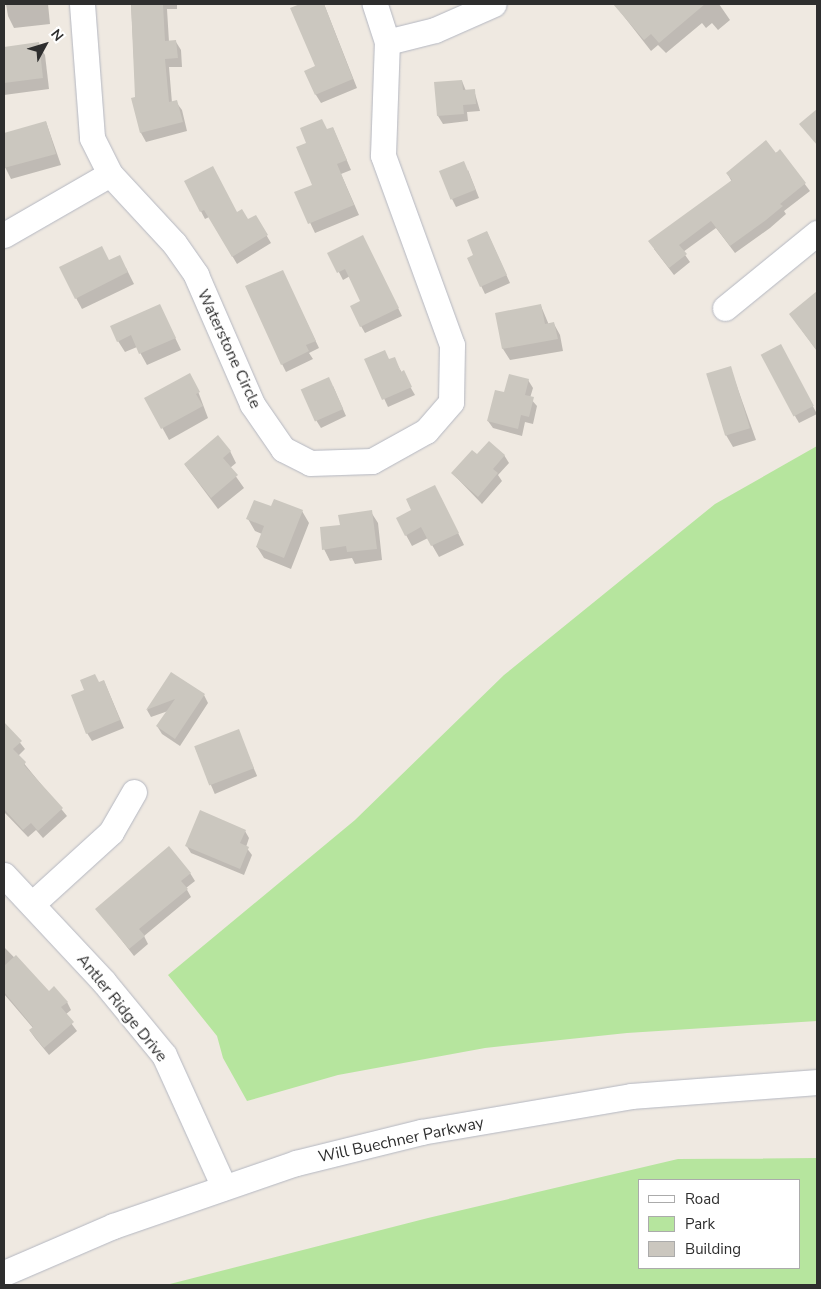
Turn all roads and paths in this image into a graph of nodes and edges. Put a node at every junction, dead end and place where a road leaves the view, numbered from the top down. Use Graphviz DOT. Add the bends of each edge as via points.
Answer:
graph roads {
  1 [pos="82,4"];
  2 [pos="376,4"];
  3 [pos="494,4"];
  4 [pos="387,42"];
  5 [pos="110,174"];
  6 [pos="817,233"];
  7 [pos="4,235"];
  8 [pos="725,308"];
  9 [pos="134,792"];
  10 [pos="4,875"];
  11 [pos="32,904"];
  12 [pos="817,1082"];
  13 [pos="224,1187"];
  14 [pos="4,1274"];
  1 -- 5 [label="street, Waterstone Circle" via="92,138"];
  2 -- 4 [label="street, Waterstone Circle"];
  3 -- 4 [label="street" via="435,30"];
  4 -- 5 [label="street, Waterstone Circle" via="384,155 452,345 451,402 426,431 372,461 310,463 283,449 252,404 196,275 174,243"];
  5 -- 7 [label="street"];
  6 -- 8 [label="street"];
  9 -- 11 [label="street" via="112,832"];
  10 -- 11 [label="street, Antler Ridge Drive"];
  11 -- 13 [label="street, Antler Ridge Drive" via="104,982 164,1055"];
  12 -- 13 [label="street, Will Buechner Parkway" via="631,1096 431,1131 296,1163"];
  13 -- 14 [label="street, Will Buechner Parkway" via="113,1226"];
}
